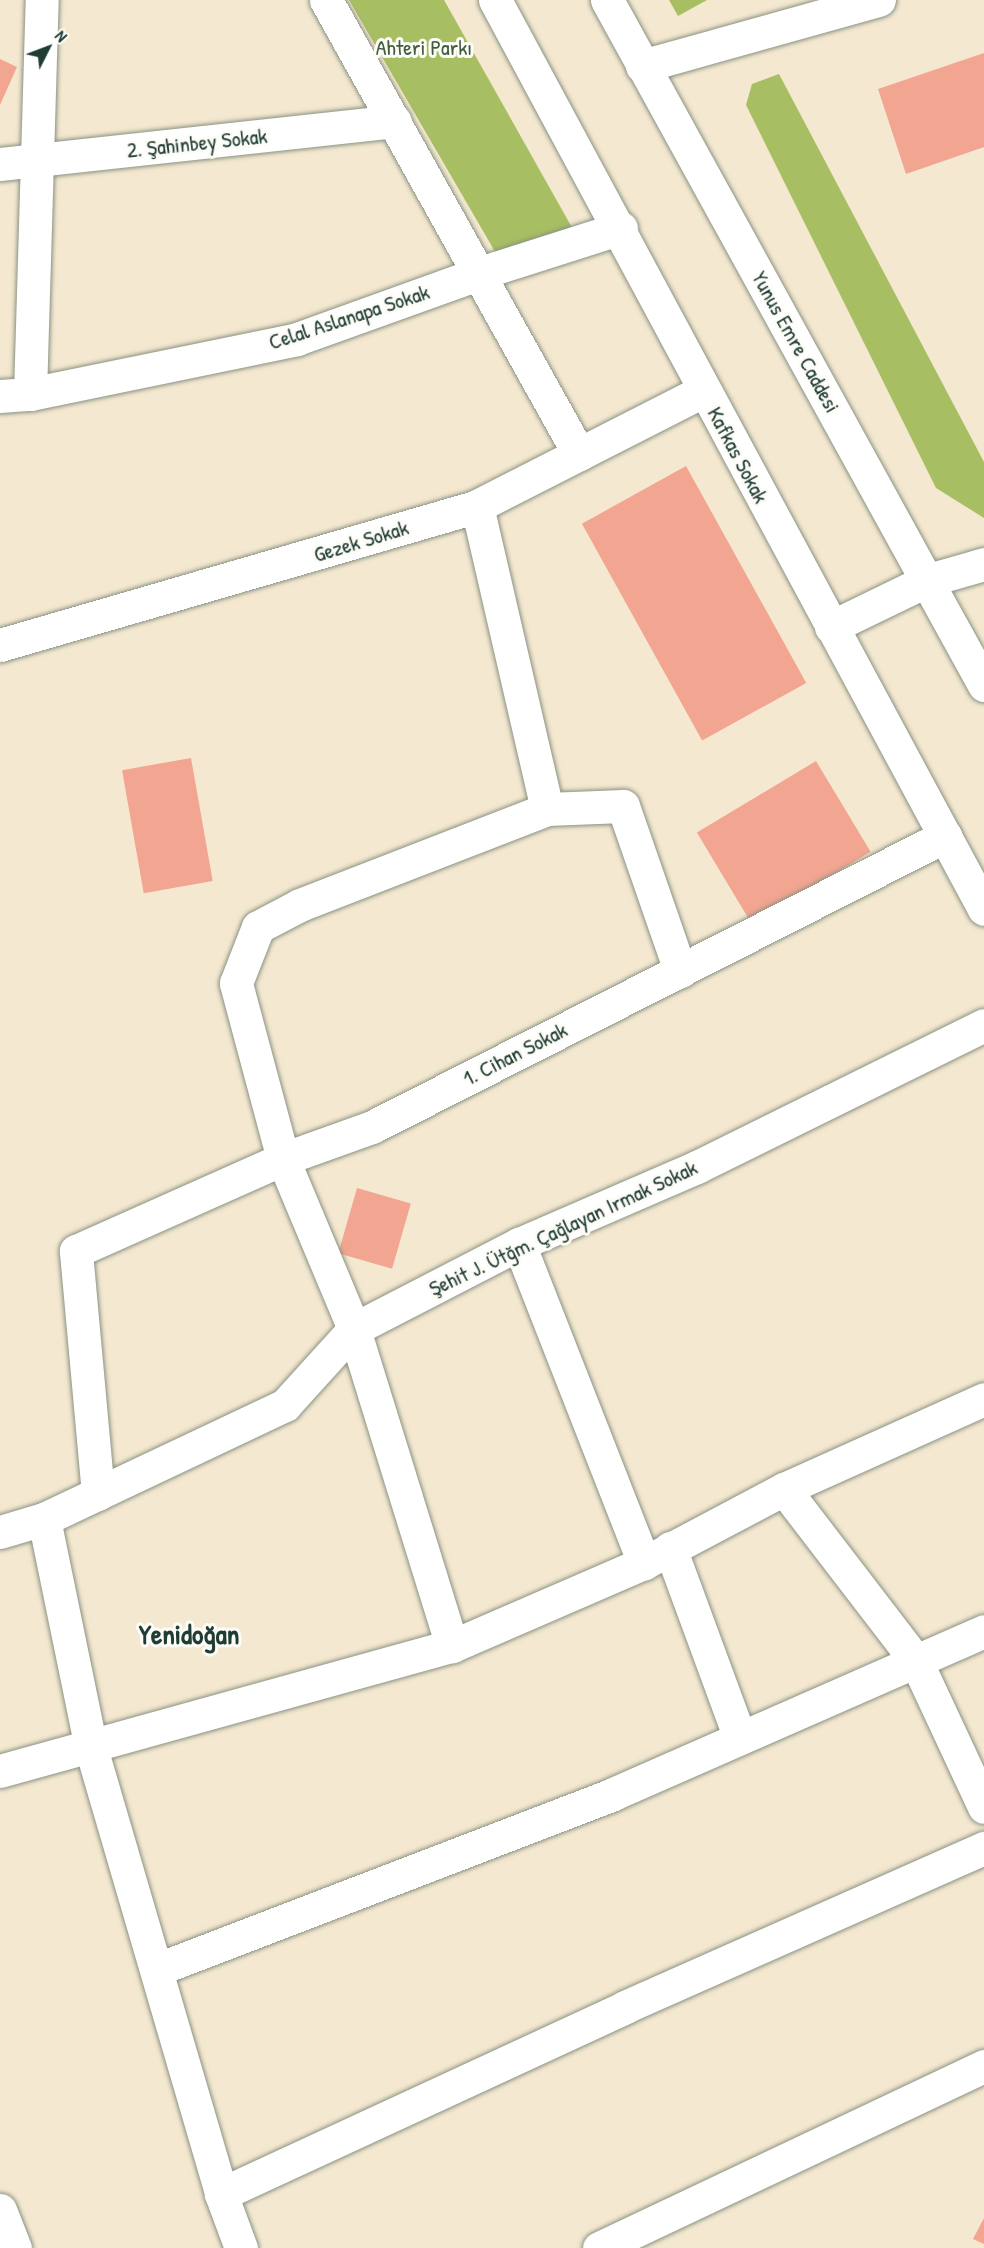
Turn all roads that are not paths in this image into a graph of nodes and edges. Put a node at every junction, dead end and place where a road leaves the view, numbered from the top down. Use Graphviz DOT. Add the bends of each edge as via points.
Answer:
graph roads {
  1 [pos="42,0"];
  2 [pos="326,0"];
  3 [pos="495,0"];
  4 [pos="606,0"];
  5 [pos="879,0"];
  6 [pos="642,66"];
  7 [pos="395,121"];
  8 [pos="38,161"];
  9 [pos="0,164"];
  10 [pos="621,228"];
  11 [pos="480,273"];
  12 [pos="704,391"];
  13 [pos="15,395"];
  14 [pos="579,454"];
  15 [pos="477,506"];
  16 [pos="984,564"];
  17 [pos="928,580"];
  18 [pos="831,627"];
  19 [pos="0,645"];
  20 [pos="984,686"];
  21 [pos="547,809"];
  22 [pos="945,836"];
  23 [pos="984,909"];
  24 [pos="680,971"];
  25 [pos="984,1025"];
  26 [pos="283,1159"];
  27 [pos="519,1244"];
  28 [pos="354,1329"];
  29 [pos="984,1399"];
  30 [pos="784,1489"];
  31 [pos="98,1494"];
  32 [pos="44,1519"];
  33 [pos="0,1532"];
  34 [pos="657,1555"];
  35 [pos="984,1631"];
  36 [pos="452,1646"];
  37 [pos="916,1661"];
  38 [pos="740,1738"];
  39 [pos="91,1748"];
  40 [pos="0,1771"];
  41 [pos="984,1807"];
  42 [pos="984,1848"];
  43 [pos="158,1969"];
  44 [pos="984,2066"];
  45 [pos="221,2194"];
  46 [pos="0,2210"];
  47 [pos="15,2248"];
  48 [pos="241,2248"];
  49 [pos="599,2248"];
  1 -- 8 [label="street"];
  2 -- 7 [label="street"];
  3 -- 10 [label="street, Kafkas Sokak"];
  4 -- 6 [label="street, Yunus Emre Caddesi"];
  5 -- 6 [label="street"];
  6 -- 17 [label="street, Yunus Emre Caddesi"];
  7 -- 8 [label="street, 2. Şahinbey Sokak"];
  7 -- 11 [label="street"];
  8 -- 9 [label="street, 2. Şahinbey Sokak"];
  8 -- 13 [label="street"];
  10 -- 11 [label="street, Celal Aslanapa Sokak"];
  10 -- 12 [label="street, Kafkas Sokak"];
  11 -- 13 [label="street, Celal Aslanapa Sokak" via="297,339"];
  11 -- 14 [label="street"];
  12 -- 14 [label="street, Gezek Sokak"];
  12 -- 18 [label="street, Kafkas Sokak"];
  14 -- 15 [label="street, Gezek Sokak"];
  15 -- 19 [label="street, Gezek Sokak"];
  15 -- 21 [label="street"];
  16 -- 17 [label="street"];
  17 -- 18 [label="street"];
  17 -- 20 [label="street, Yunus Emre Caddesi"];
  18 -- 22 [label="street, Kafkas Sokak"];
  21 -- 24 [label="street" via="623,806"];
  21 -- 26 [label="street" via="300,905 258,927 236,983"];
  22 -- 23 [label="street, Kafkas Sokak"];
  22 -- 24 [label="street, 1. Cihan Sokak"];
  24 -- 26 [label="street, 1. Cihan Sokak" via="372,1127"];
  25 -- 27 [label="street, Şehit J. Ütğm. Çağlayan Irmak Sokak" via="697,1167"];
  26 -- 28 [label="street"];
  26 -- 31 [label="street, 1. Cihan Sokak" via="76,1251"];
  27 -- 28 [label="street, Şehit J. Ütğm. Çağlayan Irmak Sokak"];
  27 -- 34 [label="street"];
  28 -- 31 [label="street, Şehit J. Ütğm. Çağlayan Irmak Sokak" via="285,1405"];
  28 -- 36 [label="street"];
  29 -- 30 [label="street"];
  30 -- 34 [label="street"];
  30 -- 37 [label="street"];
  31 -- 32 [label="street, Şehit J. Ütğm. Çağlayan Irmak Sokak"];
  32 -- 33 [label="street, Şehit J. Ütğm. Çağlayan Irmak Sokak"];
  32 -- 39 [label="street"];
  34 -- 36 [label="street"];
  34 -- 38 [label="street"];
  35 -- 37 [label="street"];
  36 -- 39 [label="street"];
  37 -- 38 [label="street"];
  37 -- 41 [label="street"];
  38 -- 43 [label="street" via="613,1794"];
  39 -- 40 [label="street"];
  39 -- 43 [label="street"];
  42 -- 45 [label="street" via="625,2007"];
  43 -- 45 [label="street"];
  44 -- 49 [label="street"];
  45 -- 48 [label="street"];
  46 -- 47 [label="street"];
}
